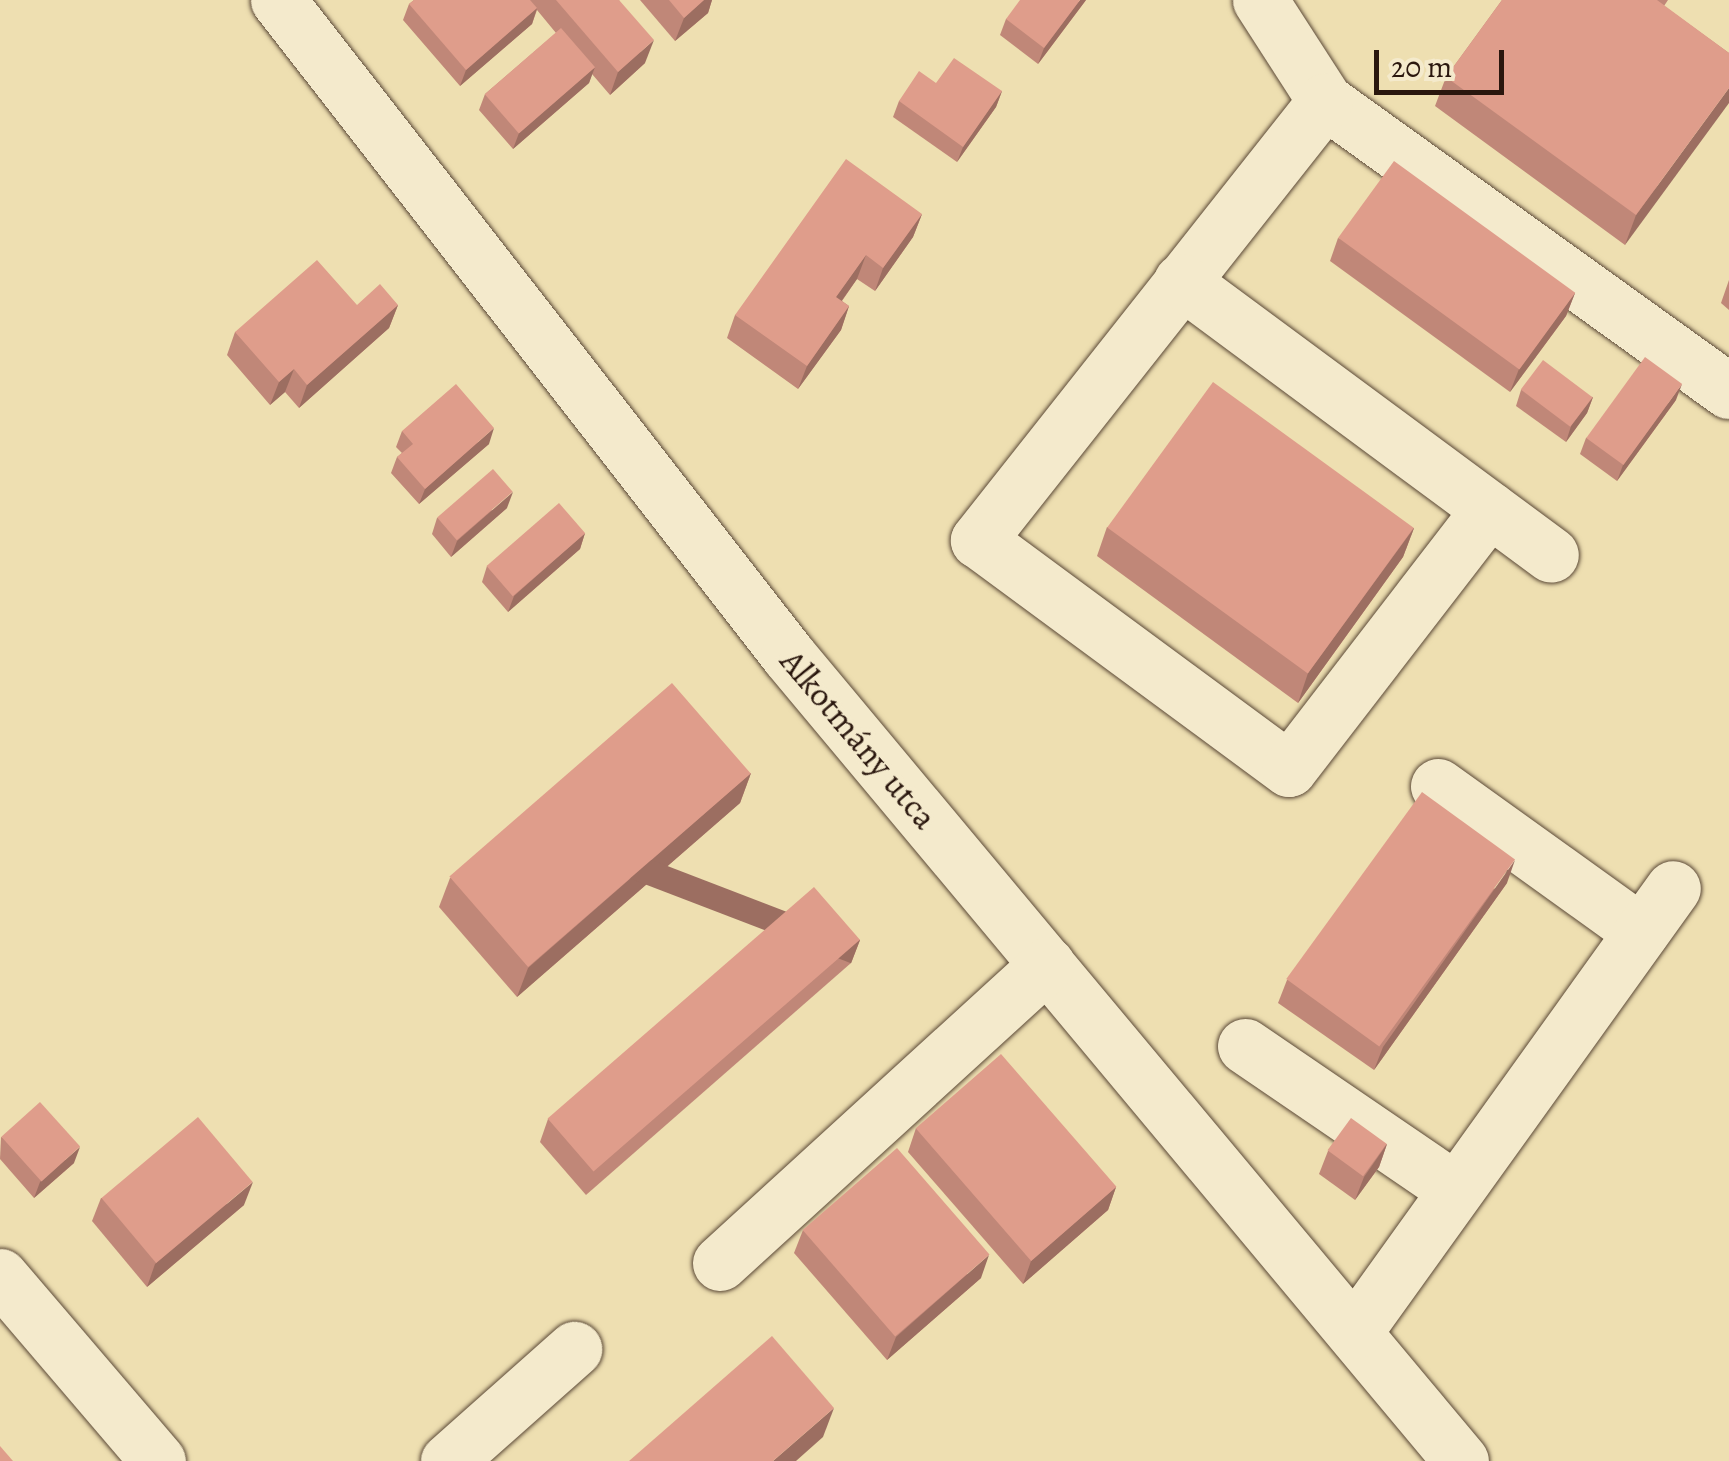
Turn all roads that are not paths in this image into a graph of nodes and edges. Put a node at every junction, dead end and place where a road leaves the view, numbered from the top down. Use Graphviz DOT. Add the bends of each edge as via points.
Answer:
graph roads {
  1 [pos="278,0"];
  2 [pos="1260,0"];
  3 [pos="1325,102"];
  4 [pos="1182,282"];
  5 [pos="1729,391"];
  6 [pos="1489,509"];
  7 [pos="1552,555"];
  8 [pos="1438,786"];
  9 [pos="1672,888"];
  10 [pos="1641,932"];
  11 [pos="1047,964"];
  12 [pos="1245,1046"];
  13 [pos="1456,1190"];
  14 [pos="720,1263"];
  15 [pos="0,1276"];
  16 [pos="1355,1331"];
  17 [pos="574,1349"];
  18 [pos="158,1461"];
  19 [pos="448,1461"];
  20 [pos="1460,1461"];
  1 -- 11 [label="street, Alkotmány utca" via="788,655"];
  2 -- 3 [label="street"];
  3 -- 4 [label="street"];
  3 -- 5 [label="street"];
  4 -- 6 [label="street"];
  4 -- 6 [label="street" via="978,540 1289,768"];
  6 -- 7 [label="street"];
  8 -- 10 [label="street"];
  9 -- 10 [label="street"];
  10 -- 13 [label="street"];
  11 -- 14 [label="street"];
  11 -- 16 [label="street, Alkotmány utca"];
  12 -- 13 [label="street"];
  13 -- 16 [label="street"];
  15 -- 18 [label="street"];
  16 -- 20 [label="street, Alkotmány utca"];
  17 -- 19 [label="street"];
}
